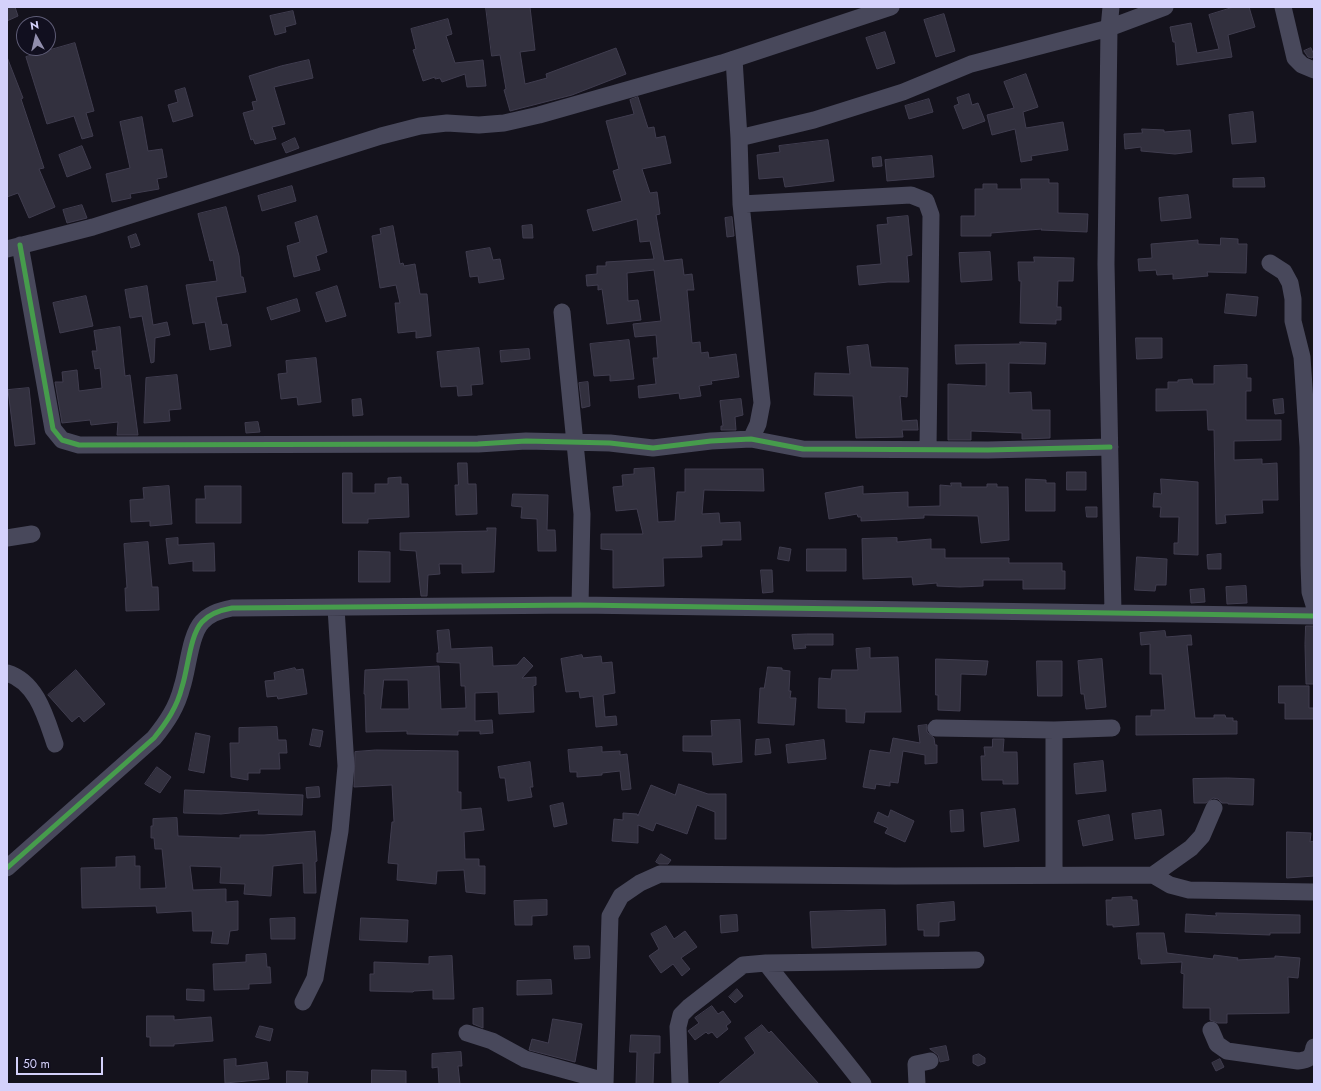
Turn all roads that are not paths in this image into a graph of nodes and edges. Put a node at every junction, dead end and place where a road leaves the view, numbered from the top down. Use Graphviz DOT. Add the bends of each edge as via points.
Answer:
graph roads {
  1 [pos="891,7"];
  2 [pos="1111,7"];
  3 [pos="1165,7"];
  4 [pos="1283,7"];
  5 [pos="1109,28"];
  6 [pos="734,59"];
  7 [pos="1314,70"];
  8 [pos="739,138"];
  9 [pos="741,204"];
  10 [pos="14,247"];
  11 [pos="1270,263"];
  12 [pos="562,312"];
  13 [pos="1310,434"];
  14 [pos="751,439"];
  15 [pos="575,443"];
  16 [pos="1110,447"];
  17 [pos="928,449"];
  18 [pos="32,534"];
  19 [pos="7,538"];
  20 [pos="580,605"];
  21 [pos="1314,605"];
  22 [pos="336,608"];
  23 [pos="1113,613"];
  24 [pos="1314,616"];
  25 [pos="7,673"];
  26 [pos="936,728"];
  27 [pos="1112,728"];
  28 [pos="1054,730"];
  29 [pos="55,744"];
  30 [pos="1214,808"];
  31 [pos="7,868"];
  32 [pos="1054,875"];
  33 [pos="1153,875"];
  34 [pos="1314,892"];
  35 [pos="976,960"];
  36 [pos="766,963"];
  37 [pos="303,1002"];
  38 [pos="1211,1030"];
  39 [pos="467,1033"];
  40 [pos="1314,1047"];
  41 [pos="930,1061"];
  42 [pos="605,1083"];
  43 [pos="680,1084"];
  44 [pos="863,1084"];
  45 [pos="917,1084"];
  1 -- 6 [label="street"];
  2 -- 5 [label="street"];
  3 -- 5 [label="street"];
  4 -- 7 [label="street" via="1295,58"];
  5 -- 8 [label="street" via="971,64 903,92 814,120"];
  5 -- 16 [label="street" via="1106,264"];
  6 -- 8 [label="street"];
  6 -- 10 [label="street" via="504,123 447,123 420,126 93,227"];
  8 -- 9 [label="street"];
  9 -- 14 [label="street" via="762,404 758,424"];
  9 -- 17 [label="street" via="911,196 926,200 931,215"];
  10 -- 15 [label="street" via="53,429 67,442 79,445 478,444 526,441"];
  11 -- 13 [label="street" via="1284,272 1290,284 1293,321 1302,357"];
  12 -- 15 [label="street"];
  13 -- 21 [label="street" via="1309,565 1310,592"];
  14 -- 15 [label="street" via="653,448 610,443"];
  14 -- 17 [label="street" via="803,449"];
  15 -- 20 [label="street" via="582,514"];
  16 -- 17 [label="street"];
  16 -- 23 [label="street"];
  18 -- 19 [label="street"];
  20 -- 22 [label="street"];
  20 -- 23 [label="street"];
  22 -- 31 [label="street" via="232,608 211,614 196,632 182,688 170,719 154,738"];
  22 -- 37 [label="street" via="346,766 340,831 315,978"];
  23 -- 24 [label="street"];
  25 -- 29 [label="street" via="14,675 31,688 44,712"];
  26 -- 28 [label="street"];
  27 -- 28 [label="street"];
  28 -- 32 [label="street"];
  30 -- 33 [label="street" via="1202,836 1191,848"];
  32 -- 33 [label="street"];
  32 -- 42 [label="street" via="678,873 660,874 640,883 621,896 610,916"];
  33 -- 34 [label="street" via="1170,885 1188,890"];
  35 -- 36 [label="street"];
  36 -- 43 [label="street" via="743,965 681,1015 678,1027"];
  36 -- 44 [label="street" via="798,1006 840,1052"];
  38 -- 40 [label="street" via="1217,1044 1227,1051 1307,1060 1313,1054"];
  39 -- 42 [label="street" via="492,1041 525,1059"];
  41 -- 45 [label="street" via="916,1064"];
}
